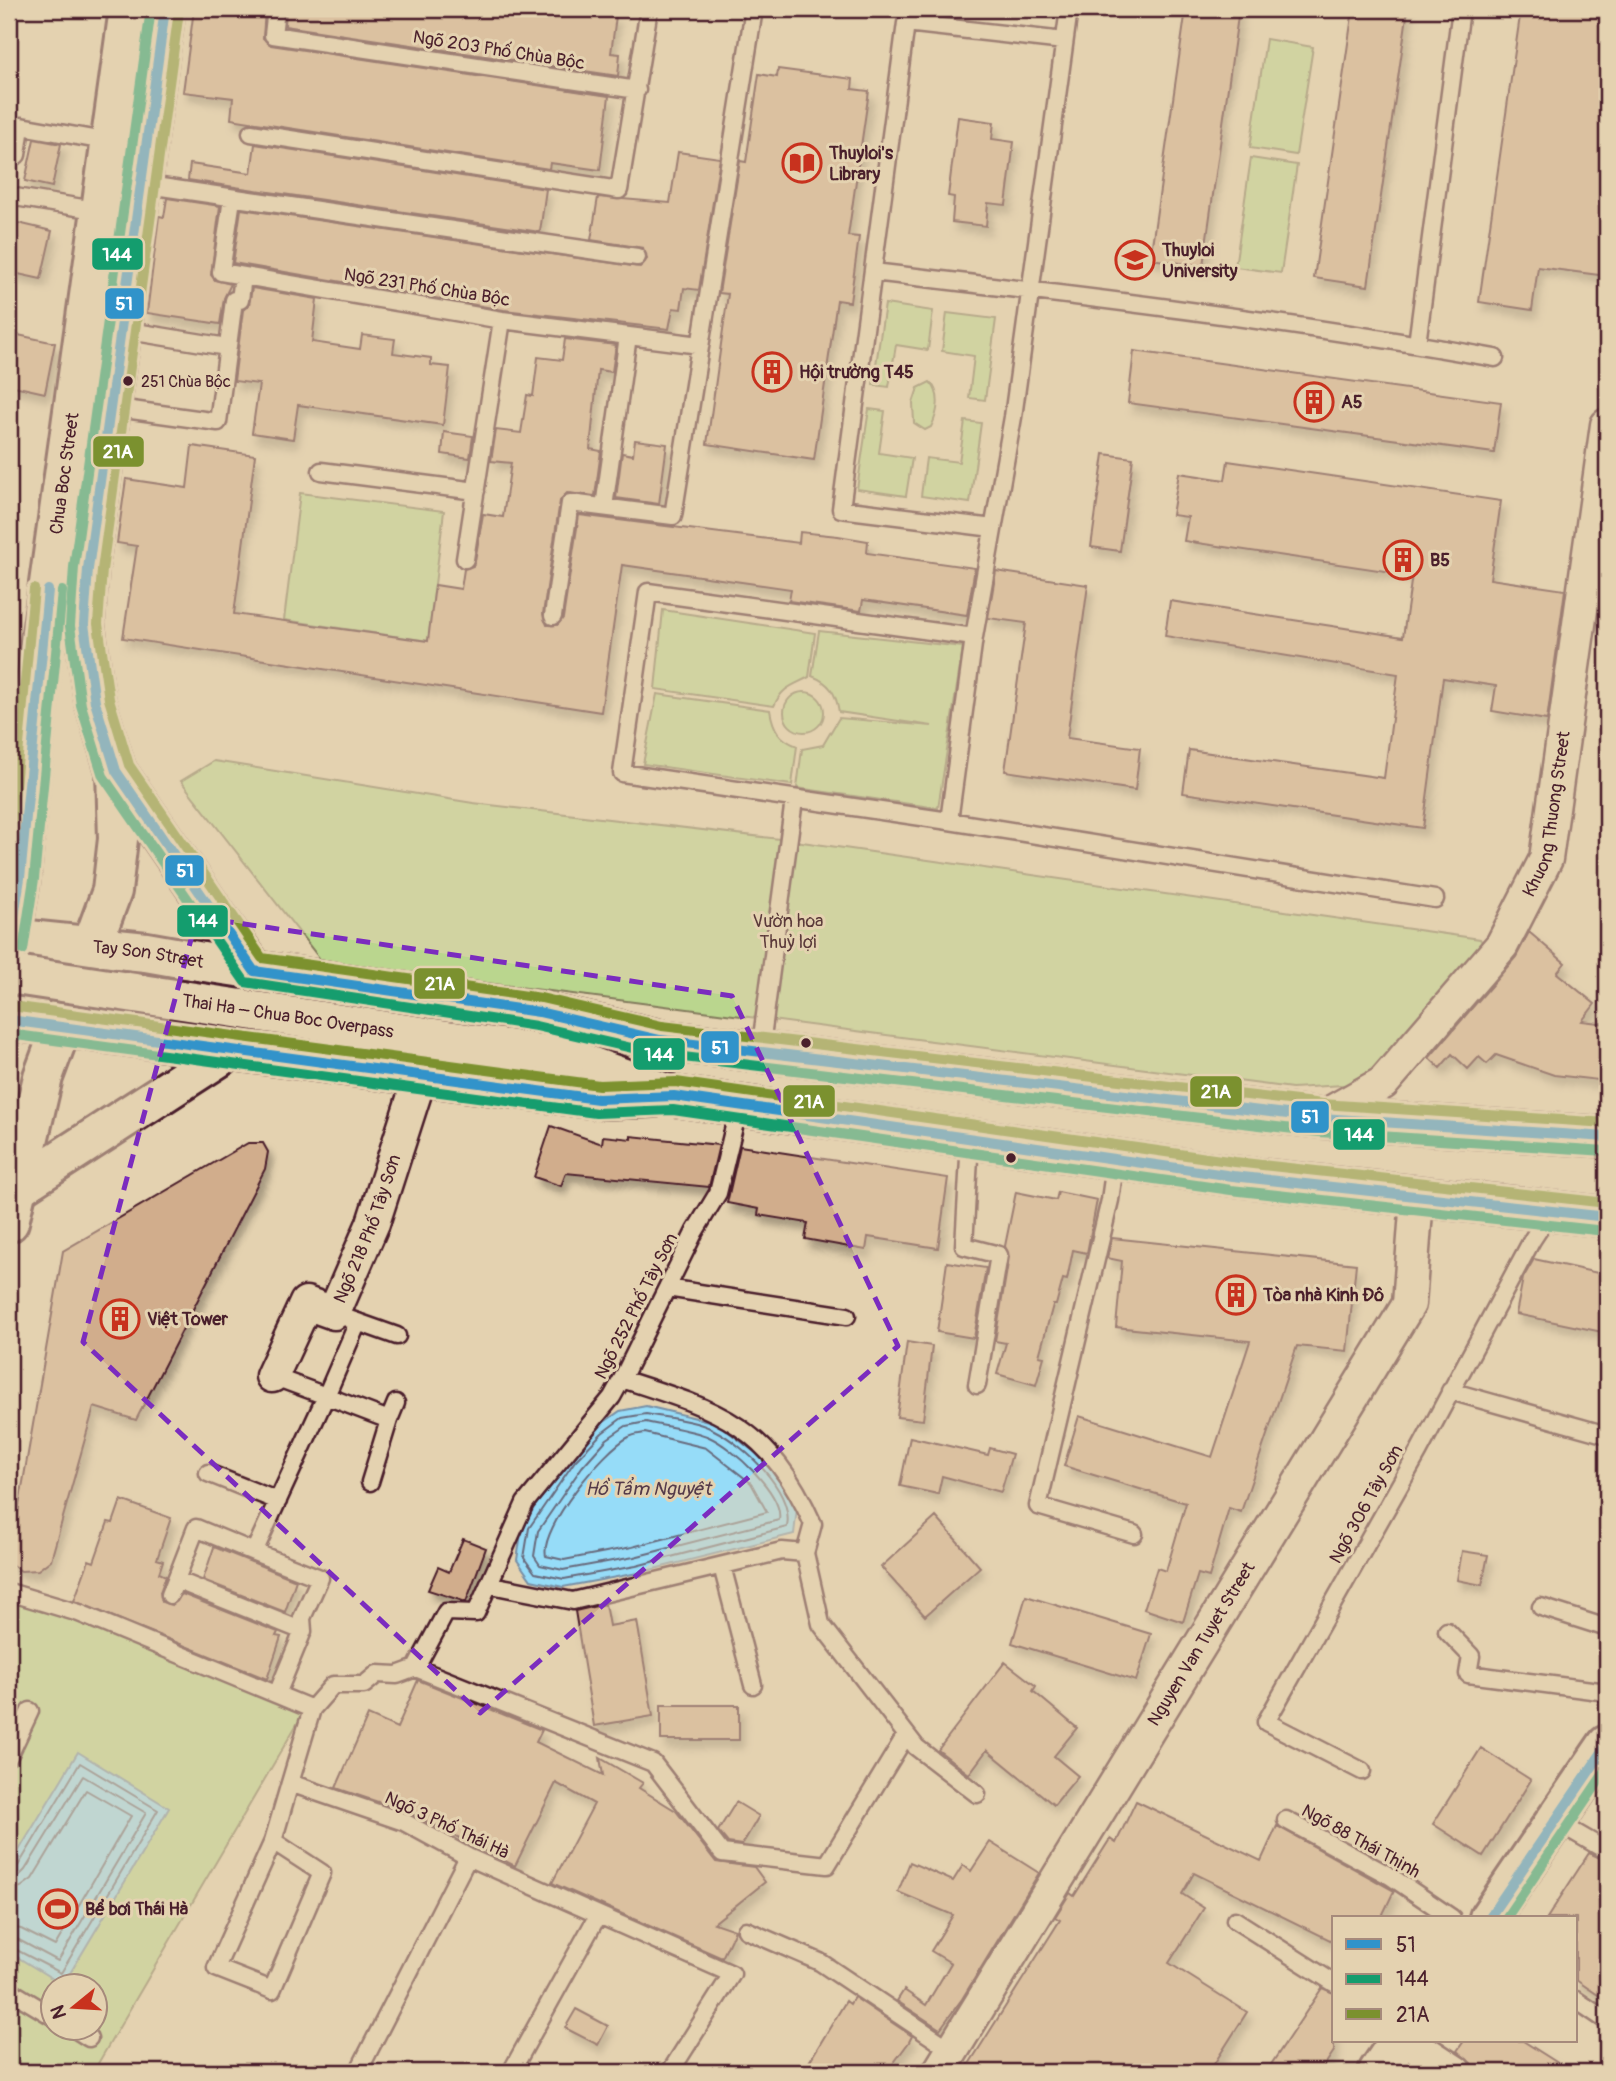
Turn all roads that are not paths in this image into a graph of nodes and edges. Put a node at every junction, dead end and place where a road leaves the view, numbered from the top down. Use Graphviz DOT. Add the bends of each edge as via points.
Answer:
graph roads {
  1 [pos="129,9"];
  2 [pos="165,9"];
  3 [pos="276,9"];
  4 [pos="644,9"];
  5 [pos="754,9"];
  6 [pos="1069,9"];
  7 [pos="1461,9"];
  8 [pos="1064,41"];
  9 [pos="637,90"];
  10 [pos="251,133"];
  11 [pos="110,142"];
  12 [pos="17,155"];
  13 [pos="141,184"];
  14 [pos="9,197"];
  15 [pos="232,199"];
  16 [pos="101,211"];
  17 [pos="637,257"];
  18 [pos="873,272"];
  19 [pos="243,276"];
  20 [pos="1030,290"];
  21 [pos="502,320"];
  22 [pos="123,330"];
  23 [pos="628,335"];
  24 [pos="1416,344"];
  25 [pos="700,345"];
  26 [pos="227,347"];
  27 [pos="1495,358"];
  28 [pos="110,407"];
  29 [pos="1607,425"];
  30 [pos="321,471"];
  31 [pos="476,491"];
  32 [pos="604,507"];
  33 [pos="993,528"];
  34 [pos="465,559"];
  35 [pos="553,616"];
  36 [pos="974,637"];
  37 [pos="116,771"];
  38 [pos="19,778"];
  39 [pos="794,800"];
  40 [pos="949,821"];
  41 [pos="1435,899"];
  42 [pos="92,947"];
  43 [pos="9,950"];
  44 [pos="192,960"];
  45 [pos="254,971"];
  46 [pos="9,1020"];
  47 [pos="60,1027"];
  48 [pos="660,1040"];
  49 [pos="183,1042"];
  50 [pos="233,1048"];
  51 [pos="760,1052"];
  52 [pos="568,1058"];
  53 [pos="421,1074"];
  54 [pos="674,1096"];
  55 [pos="739,1106"];
  56 [pos="1321,1118"];
  57 [pos="1607,1137"];
  58 [pos="970,1140"];
  59 [pos="1116,1158"];
  60 [pos="1417,1198"];
  61 [pos="12,1205"];
  62 [pos="1551,1211"];
  63 [pos="1607,1217"];
  64 [pos="667,1288"];
  65 [pos="847,1316"];
  66 [pos="346,1317"];
  67 [pos="397,1336"];
  68 [pos="272,1376"];
  69 [pos="622,1379"];
  70 [pos="977,1385"];
  71 [pos="1450,1391"];
  72 [pos="326,1396"];
  73 [pos="396,1403"];
  74 [pos="389,1420"];
  75 [pos="1607,1435"];
  76 [pos="208,1473"];
  77 [pos="370,1482"];
  78 [pos="278,1501"];
  79 [pos="1133,1534"];
  80 [pos="254,1552"];
  81 [pos="805,1553"];
  82 [pos="722,1566"];
  83 [pos="176,1580"];
  84 [pos="491,1585"];
  85 [pos="9,1592"];
  86 [pos="170,1595"];
  87 [pos="1541,1607"];
  88 [pos="1607,1628"];
  89 [pos="303,1631"];
  90 [pos="1447,1631"];
  91 [pos="416,1668"];
  92 [pos="753,1685"];
  93 [pos="1607,1692"];
  94 [pos="277,1694"];
  95 [pos="312,1709"];
  96 [pos="30,1710"];
  97 [pos="906,1735"];
  98 [pos="1607,1745"];
  99 [pos="9,1756"];
  100 [pos="1362,1771"];
  101 [pos="290,1783"];
  102 [pos="977,1794"];
  103 [pos="1286,1820"];
  104 [pos="1557,1822"];
  105 [pos="273,1841"];
  106 [pos="1607,1851"];
  107 [pos="468,1857"];
  108 [pos="598,1915"];
  109 [pos="1449,1916"];
  110 [pos="1490,1916"];
  111 [pos="1235,1920"];
  112 [pos="746,1930"];
  113 [pos="1332,1982"];
  114 [pos="9,1990"];
  115 [pos="1578,2001"];
  116 [pos="38,2008"];
  117 [pos="1607,2021"];
  118 [pos="1398,2042"];
  119 [pos="1410,2042"];
  120 [pos="946,2062"];
  121 [pos="358,2072"];
  122 [pos="511,2072"];
  123 [pos="670,2072"];
  124 [pos="1378,2072"];
  125 [pos="1455,2072"];
  1 -- 11 [label="main road, Chua Boc Street"];
  2 -- 13 [label="main road, Chua Boc Street"];
  3 -- 9 [label="lane, Ngõ 203 Phố Chùa Bộc" via="273,35"];
  4 -- 9 [label="lane"];
  5 -- 25 [label="lane"];
  6 -- 8 [label="lane"];
  7 -- 24 [label="lane"];
  8 -- 18 [label="lane" via="906,23"];
  8 -- 20 [label="lane"];
  9 -- 10 [label="lane" via="619,190"];
  11 -- 12 [label="lane" via="21,126"];
  11 -- 16 [label="main road, Chua Boc Street"];
  13 -- 15 [label="lane"];
  13 -- 22 [label="main road, Chua Boc Street"];
  14 -- 16 [label="lane"];
  15 -- 17 [label="lane"];
  15 -- 19 [label="lane, Ngõ 231 Phố Chùa Bộc" via="221,272"];
  16 -- 38 [label="main road, Chua Boc Street"];
  18 -- 20 [label="lane"];
  18 -- 33 [label="lane" via="841,509"];
  19 -- 21 [label="lane, Ngõ 231 Phố Chùa Bộc"];
  19 -- 26 [label="lane" via="240,300 234,300"];
  20 -- 24 [label="lane"];
  20 -- 33 [label="lane"];
  21 -- 23 [label="lane, Ngõ 231 Phố Chùa Bộc"];
  21 -- 31 [label="lane"];
  22 -- 26 [label="lane"];
  22 -- 28 [label="main road, Chua Boc Street"];
  23 -- 25 [label="lane, Ngõ 231 Phố Chùa Bộc"];
  23 -- 32 [label="lane"];
  24 -- 27 [label="lane"];
  25 -- 32 [label="lane" via="673,516"];
  26 -- 28 [label="lane" via="218,422"];
  28 -- 37 [label="main road, Chua Boc Street" via="84,624 95,702"];
  29 -- 56 [label="street, Khuong Thuong Street" via="1546,859 1502,945 1383,1083"];
  30 -- 31 [label="lane"];
  31 -- 34 [label="lane"];
  32 -- 35 [label="lane" via="570,503"];
  33 -- 36 [label="lane"];
  36 -- 39 [label="lane" via="648,593 622,773"];
  36 -- 40 [label="lane"];
  37 -- 42 [label="main road, Chua Boc Street" via="118,839 112,891"];
  37 -- 45 [label="main road"];
  38 -- 43 [label="main road, Chua Boc Street"];
  39 -- 40 [label="lane"];
  39 -- 51 [label="lane"];
  40 -- 41 [label="lane"];
  42 -- 43 [label="main road, Tay Son Street"];
  42 -- 44 [label="main road, Tay Son Street"];
  42 -- 47 [label="main road, Chua Boc Street"];
  43 -- 52 [label="main road, Thai Ha – Chua Boc Overpass, bridge"];
  44 -- 45 [label="main road, Tay Son Street"];
  44 -- 49 [label="main road" via="170,990 167,1010"];
  45 -- 48 [label="main road, Tay Son Street" via="540,1012"];
  46 -- 47 [label="main road"];
  47 -- 49 [label="main road"];
  47 -- 61 [label="main road, Chua Boc Street"];
  48 -- 51 [label="main road, Tay Son Street"];
  48 -- 52 [label="main road, Tay Son Street"];
  49 -- 50 [label="main road"];
  50 -- 53 [label="main road"];
  50 -- 61 [label="main road"];
  51 -- 56 [label="main road, Tay Son Street"];
  52 -- 54 [label="main road"];
  53 -- 54 [label="main road" via="598,1099"];
  53 -- 66 [label="street, Ngõ 218 Phố Tây Sơn"];
  54 -- 55 [label="main road"];
  55 -- 58 [label="main road"];
  55 -- 64 [label="lane, Ngõ 252 Phố Tây Sơn" via="718,1193"];
  56 -- 57 [label="main road, Tay Son Street"];
  58 -- 59 [label="main road"];
  58 -- 70 [label="lane" via="964,1246 999,1255"];
  59 -- 60 [label="main road"];
  59 -- 79 [label="lane" via="1038,1506"];
  60 -- 62 [label="main road"];
  60 -- 120 [label="street, Nguyen Van Tuyet Street" via="1409,1304"];
  62 -- 63 [label="main road"];
  62 -- 71 [label="lane, Ngõ 306 Tây Sơn"];
  64 -- 65 [label="lane"];
  64 -- 69 [label="lane, Ngõ 252 Phố Tây Sơn"];
  66 -- 67 [label="lane"];
  66 -- 68 [label="street, Ngõ 218 Phố Tây Sơn" via="306,1303"];
  66 -- 72 [label="lane"];
  68 -- 72 [label="lane, Ngõ 218 Phố Tây Sơn"];
  69 -- 81 [label="lane" via="732,1419 778,1460 813,1524"];
  69 -- 84 [label="lane, Ngõ 252 Phố Tây Sơn" via="525,1503"];
  71 -- 75 [label="lane"];
  71 -- 100 [label="lane, Ngõ 306 Tây Sơn" via="1265,1723"];
  72 -- 74 [label="lane, Ngõ 218 Phố Tây Sơn"];
  72 -- 78 [label="lane"];
  73 -- 74 [label="lane"];
  74 -- 77 [label="lane"];
  76 -- 78 [label="lane"];
  78 -- 80 [label="lane"];
  80 -- 83 [label="lane" via="196,1528"];
  80 -- 89 [label="lane" via="320,1578 302,1618"];
  81 -- 82 [label="lane" via="782,1551"];
  81 -- 97 [label="lane" via="821,1624"];
  82 -- 84 [label="lane" via="573,1601"];
  82 -- 92 [label="lane"];
  83 -- 86 [label="lane"];
  83 -- 89 [label="lane"];
  84 -- 91 [label="lane, Ngõ 252 Phố Tây Sơn" via="476,1613 446,1612"];
  85 -- 94 [label="lane" via="79,1614"];
  87 -- 88 [label="lane"];
  89 -- 94 [label="lane"];
  90 -- 93 [label="lane" via="1471,1656 1468,1674"];
  91 -- 95 [label="lane" via="397,1675 377,1674 363,1685 333,1685"];
  91 -- 97 [label="lane" via="653,1763 722,1853 827,1866"];
  94 -- 95 [label="lane"];
  95 -- 101 [label="lane"];
  96 -- 99 [label="lane"];
  97 -- 102 [label="lane"];
  98 -- 104 [label="main road"];
  101 -- 105 [label="lane"];
  101 -- 107 [label="lane, Ngõ 3 Phố Thái Hà" via="404,1822"];
  103 -- 109 [label="lane, Ngõ 88 Thái Thịnh" via="1390,1875"];
  104 -- 106 [label="lane"];
  104 -- 110 [label="main road"];
  105 -- 105 [label="lane" via="216,1968 272,1990 322,1873"];
  107 -- 108 [label="lane, Ngõ 3 Phố Thái Hà"];
  107 -- 121 [label="lane"];
  108 -- 122 [label="lane"];
  108 -- 123 [label="lane, Ngõ 3 Phố Thái Hà" via="732,1974"];
  111 -- 113 [label="lane"];
  112 -- 120 [label="lane" via="820,1962"];
  114 -- 116 [label="lane"];
  115 -- 117 [label="lane"];
  118 -- 124 [label="main road"];
  119 -- 125 [label="street"];
}
